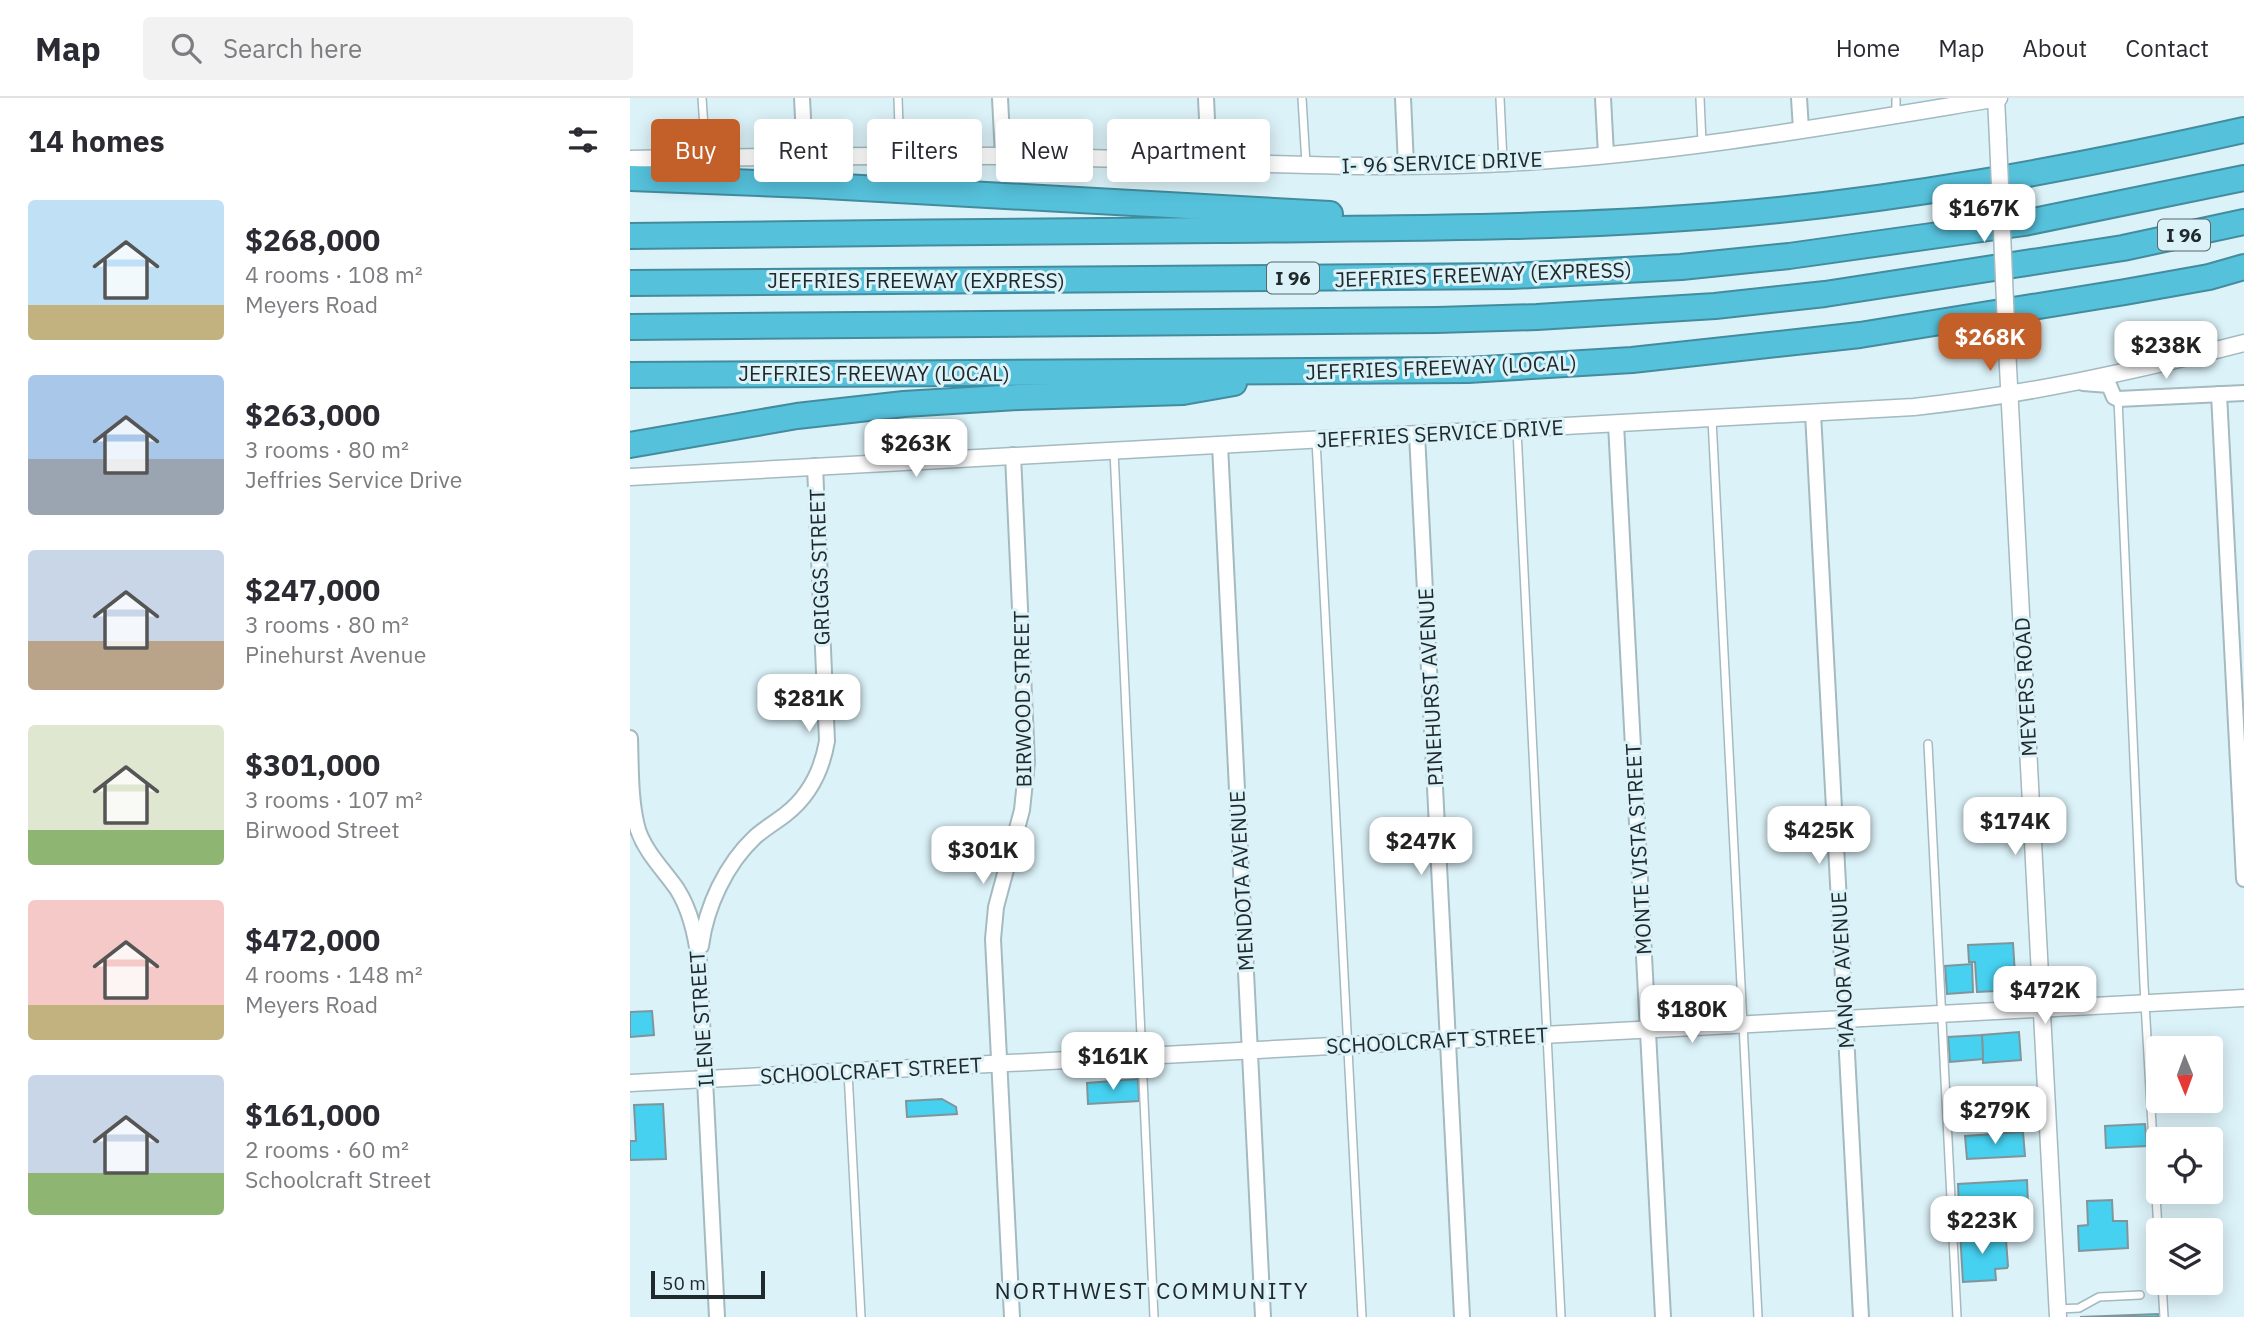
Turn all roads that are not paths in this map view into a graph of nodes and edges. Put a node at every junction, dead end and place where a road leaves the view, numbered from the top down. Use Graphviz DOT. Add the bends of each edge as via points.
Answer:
graph roads {
  1 [pos="702,98"];
  2 [pos="802,98"];
  3 [pos="898,98"];
  4 [pos="1000,98"];
  5 [pos="1206,98"];
  6 [pos="1303,98"];
  7 [pos="1403,98"];
  8 [pos="1500,98"];
  9 [pos="1603,98"];
  10 [pos="1700,98"];
  11 [pos="1799,98"];
  12 [pos="1997,98"];
  13 [pos="1896,106"];
  14 [pos="703,119"];
  15 [pos="803,119"];
  16 [pos="899,119"];
  17 [pos="1001,119"];
  18 [pos="1207,119"];
  19 [pos="1801,130"];
  20 [pos="2244,130"];
  21 [pos="1703,145"];
  22 [pos="1606,155"];
  23 [pos="630,159"];
  24 [pos="651,159"];
  25 [pos="1503,163"];
  26 [pos="1270,164"];
  27 [pos="1306,165"];
  28 [pos="1406,166"];
  29 [pos="630,178"];
  30 [pos="2244,178"];
  31 [pos="2244,222"];
  32 [pos="1417,228"];
  33 [pos="630,236"];
  34 [pos="2244,269"];
  35 [pos="630,283"];
  36 [pos="630,327"];
  37 [pos="2244,343"];
  38 [pos="1299,372"];
  39 [pos="630,375"];
  40 [pos="2078,383"];
  41 [pos="2244,393"];
  42 [pos="2219,394"];
  43 [pos="2009,395"];
  44 [pos="2118,399"];
  45 [pos="1813,414"];
  46 [pos="1712,419"];
  47 [pos="1616,424"];
  48 [pos="1517,429"];
  49 [pos="1417,434"];
  50 [pos="1316,440"];
  51 [pos="630,445"];
  52 [pos="1220,445"];
  53 [pos="1114,450"];
  54 [pos="1013,455"];
  55 [pos="815,466"];
  56 [pos="630,477"];
  57 [pos="630,738"];
  58 [pos="1928,744"];
  59 [pos="2244,879"];
  60 [pos="699,961"];
  61 [pos="2244,998"];
  62 [pos="2145,1003"];
  63 [pos="2042,1008"];
  64 [pos="1941,1013"];
  65 [pos="1845,1018"];
  66 [pos="1744,1024"];
  67 [pos="1647,1029"];
  68 [pos="1546,1034"];
  69 [pos="1447,1040"];
  70 [pos="1348,1045"];
  71 [pos="1249,1050"];
  72 [pos="1142,1055"];
  73 [pos="999,1063"];
  74 [pos="848,1071"];
  75 [pos="705,1079"];
  76 [pos="630,1083"];
  77 [pos="2157,1218"];
  78 [pos="2140,1295"];
  79 [pos="2163,1295"];
  80 [pos="2058,1313"];
  81 [pos="717,1317"];
  82 [pos="861,1317"];
  83 [pos="1012,1317"];
  84 [pos="1154,1317"];
  85 [pos="1263,1317"];
  86 [pos="1362,1317"];
  87 [pos="1462,1317"];
  88 [pos="1561,1317"];
  89 [pos="1662,1317"];
  90 [pos="1758,1317"];
  91 [pos="1861,1317"];
  92 [pos="1957,1317"];
  93 [pos="2164,1317"];
  1 -- 14 [label="lane"];
  2 -- 15 [label="street"];
  3 -- 16 [label="lane"];
  4 -- 17 [label="street"];
  5 -- 18 [label="street"];
  6 -- 27 [label="lane"];
  7 -- 28 [label="street"];
  8 -- 25 [label="lane"];
  9 -- 22 [label="street"];
  10 -- 21 [label="lane"];
  11 -- 19 [label="street"];
  12 -- 13 [label="street, I- 96 SERVICE DRIVE"];
  12 -- 43 [label="street, MEYERS ROAD, bridge"];
  13 -- 19 [label="street, I- 96 SERVICE DRIVE"];
  19 -- 21 [label="street, I- 96 SERVICE DRIVE"];
  20 -- 32 [label="highway" via="2032,173 1814,205 1713,216"];
  21 -- 22 [label="street, I- 96 SERVICE DRIVE"];
  22 -- 25 [label="street, I- 96 SERVICE DRIVE"];
  23 -- 24 [label="street, I- 96 SERVICE DRIVE"];
  25 -- 28 [label="street, I- 96 SERVICE DRIVE"];
  26 -- 27 [label="street, I- 96 SERVICE DRIVE"];
  27 -- 28 [label="street, I- 96 SERVICE DRIVE"];
  29 -- 32 [label="highway" via="1256,209 1347,215"];
  30 -- 35 [label="highway, JEFFRIES FREEWAY (EXPRESS) / I 96" via="2024,223 1800,255 1668,268 1512,276"];
  31 -- 36 [label="highway, JEFFRIES FREEWAY (EXPRESS) / I 96" via="1931,278 1715,306 1437,320"];
  32 -- 33 [label="highway"];
  34 -- 38 [label="highway, JEFFRIES FREEWAY (LOCAL) / I 96" via="1860,335 1632,360 1468,370"];
  37 -- 40 [label="street, JEFFRIES SERVICE DRIVE"];
  38 -- 39 [label="highway, JEFFRIES FREEWAY (LOCAL) / I 96"];
  38 -- 51 [label="highway" via="1183,392 904,404 797,416"];
  40 -- 43 [label="street, JEFFRIES SERVICE DRIVE"];
  40 -- 44 [label="street" via="2109,385"];
  41 -- 42 [label="street"];
  42 -- 44 [label="street"];
  42 -- 59 [label="street"];
  43 -- 45 [label="street, JEFFRIES SERVICE DRIVE"];
  43 -- 63 [label="street, MEYERS ROAD"];
  44 -- 62 [label="lane"];
  45 -- 46 [label="street, JEFFRIES SERVICE DRIVE"];
  45 -- 65 [label="street, MANOR AVENUE"];
  46 -- 47 [label="street, JEFFRIES SERVICE DRIVE"];
  46 -- 66 [label="lane"];
  47 -- 48 [label="street, JEFFRIES SERVICE DRIVE"];
  47 -- 67 [label="street, MONTE VISTA STREET"];
  48 -- 49 [label="street, JEFFRIES SERVICE DRIVE"];
  48 -- 68 [label="lane"];
  49 -- 50 [label="street, JEFFRIES SERVICE DRIVE"];
  49 -- 69 [label="street, PINEHURST AVENUE"];
  50 -- 52 [label="street, JEFFRIES SERVICE DRIVE"];
  50 -- 70 [label="lane"];
  52 -- 53 [label="street, JEFFRIES SERVICE DRIVE"];
  52 -- 71 [label="street, MENDOTA AVENUE"];
  53 -- 54 [label="street, JEFFRIES SERVICE DRIVE"];
  53 -- 72 [label="lane"];
  54 -- 55 [label="street, JEFFRIES SERVICE DRIVE"];
  54 -- 73 [label="street, BIRWOOD STREET" via="1027,761 1022,810 993,925"];
  55 -- 56 [label="street, JEFFRIES SERVICE DRIVE"];
  55 -- 60 [label="street, GRIGGS STREET" via="825,754 804,797 755,837 729,869 708,916"];
  57 -- 60 [label="street, ILENE STREET" via="638,830 687,907"];
  58 -- 64 [label="lane"];
  60 -- 75 [label="street, ILENE STREET"];
  61 -- 62 [label="street, SCHOOLCRAFT STREET"];
  62 -- 63 [label="street, SCHOOLCRAFT STREET"];
  62 -- 77 [label="lane"];
  63 -- 64 [label="street, SCHOOLCRAFT STREET"];
  63 -- 80 [label="street, MEYERS ROAD"];
  64 -- 65 [label="street, SCHOOLCRAFT STREET"];
  64 -- 92 [label="lane"];
  65 -- 66 [label="street, SCHOOLCRAFT STREET"];
  65 -- 91 [label="street, MANOR AVENUE"];
  66 -- 67 [label="street, SCHOOLCRAFT STREET"];
  66 -- 90 [label="lane"];
  67 -- 68 [label="street, SCHOOLCRAFT STREET"];
  67 -- 89 [label="street, MONTE VISTA STREET"];
  68 -- 69 [label="street, SCHOOLCRAFT STREET"];
  68 -- 88 [label="lane"];
  69 -- 70 [label="street, SCHOOLCRAFT STREET"];
  69 -- 87 [label="street, PINEHURST AVENUE"];
  70 -- 71 [label="street, SCHOOLCRAFT STREET"];
  70 -- 86 [label="lane"];
  71 -- 72 [label="street, SCHOOLCRAFT STREET"];
  71 -- 85 [label="street, MENDOTA AVENUE"];
  72 -- 73 [label="street, SCHOOLCRAFT STREET"];
  72 -- 84 [label="lane"];
  73 -- 74 [label="street, SCHOOLCRAFT STREET"];
  73 -- 83 [label="street, BIRWOOD STREET"];
  74 -- 75 [label="street, SCHOOLCRAFT STREET"];
  74 -- 82 [label="lane"];
  75 -- 76 [label="street, SCHOOLCRAFT STREET"];
  75 -- 81 [label="street, ILENE STREET"];
  78 -- 80 [label="lane" via="2099,1297"];
  79 -- 93 [label="lane"];
}
